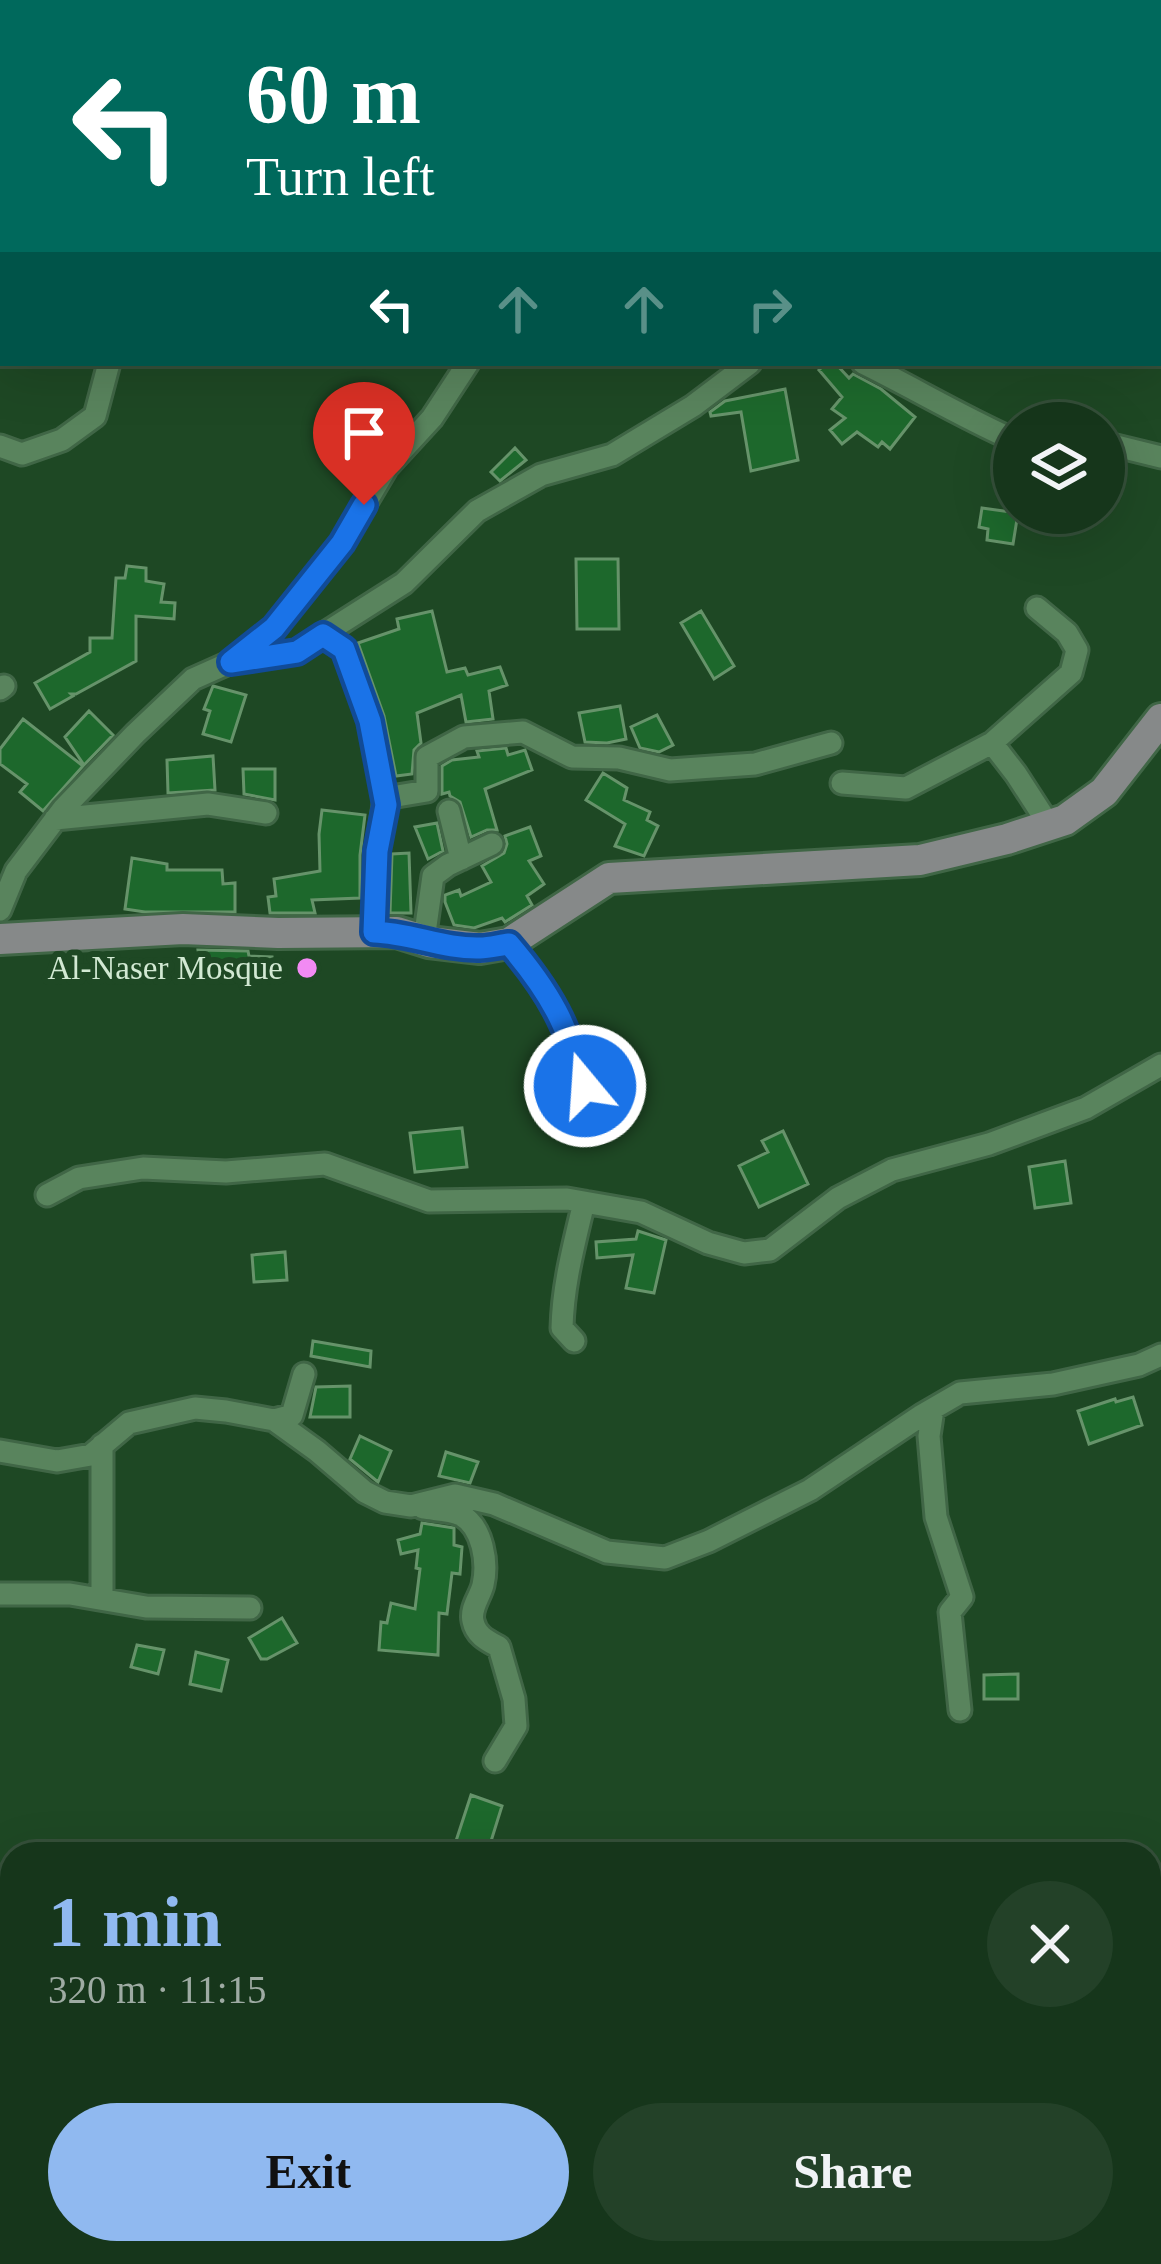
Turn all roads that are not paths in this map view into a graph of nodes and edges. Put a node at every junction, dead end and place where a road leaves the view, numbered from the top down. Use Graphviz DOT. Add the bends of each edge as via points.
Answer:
graph roads {
  1 [pos="108,366"];
  2 [pos="466,366"];
  3 [pos="746,366"];
  4 [pos="869,366"];
  5 [pos="993,431"];
  6 [pos="0,446"];
  7 [pos="1125,448"];
  8 [pos="1161,458"];
  9 [pos="1037,608"];
  10 [pos="323,635"];
  11 [pos="231,662"];
  12 [pos="1161,719"];
  13 [pos="831,743"];
  14 [pos="992,743"];
  15 [pos="842,783"];
  16 [pos="385,798"];
  17 [pos="449,811"];
  18 [pos="266,813"];
  19 [pos="55,820"];
  20 [pos="1048,825"];
  21 [pos="492,844"];
  22 [pos="461,859"];
  23 [pos="0,910"];
  24 [pos="374,932"];
  25 [pos="0,939"];
  26 [pos="424,940"];
  27 [pos="509,944"];
  28 [pos="1161,1065"];
  29 [pos="585,1086"];
  30 [pos="47,1195"];
  31 [pos="584,1202"];
  32 [pos="574,1341"];
  33 [pos="1161,1355"];
  34 [pos="304,1374"];
  35 [pos="933,1409"];
  36 [pos="274,1420"];
  37 [pos="102,1445"];
  38 [pos="0,1451"];
  39 [pos="411,1506"];
  40 [pos="0,1594"];
  41 [pos="102,1599"];
  42 [pos="250,1608"];
  43 [pos="960,1709"];
  44 [pos="496,1761"];
  1 -- 6 [label="street" via="95,416 62,440 22,454"];
  2 -- 11 [label="street" via="387,467 342,543 274,628"];
  3 -- 10 [label="street" via="612,455 542,475 477,511 404,583"];
  4 -- 5 [label="street"];
  7 -- 8 [label="street"];
  9 -- 14 [label="street" via="1077,650 1071,673"];
  10 -- 11 [label="street" via="297,652"];
  10 -- 16 [label="street" via="344,649"];
  11 -- 19 [label="street" via="193,679"];
  12 -- 20 [label="street" via="1104,792"];
  13 -- 16 [label="street" via="755,764 670,770 572,757 523,732 464,737 427,757 427,791"];
  14 -- 15 [label="street" via="906,788"];
  14 -- 20 [label="street"];
  16 -- 24 [label="street"];
  17 -- 22 [label="street"];
  18 -- 19 [label="street" via="208,804"];
  19 -- 23 [label="street" via="16,871"];
  20 -- 27 [label="street" via="920,860 609,878"];
  21 -- 22 [label="street"];
  22 -- 26 [label="street" via="433,876"];
  24 -- 25 [label="street" via="183,929"];
  24 -- 26 [label="street"];
  26 -- 27 [label="street"];
  27 -- 29 [label="street" via="554,1003"];
  28 -- 31 [label="street" via="1085,1108 892,1170 838,1198 770,1250 743,1253 641,1212"];
  30 -- 31 [label="street" via="80,1178 143,1168 325,1164 429,1201"];
  31 -- 32 [label="street" via="562,1309 562,1328"];
  33 -- 35 [label="street" via="1053,1384 960,1394"];
  34 -- 36 [label="street" via="292,1415"];
  35 -- 39 [label="street" via="810,1490 665,1558 607,1552 455,1495"];
  35 -- 43 [label="street" via="936,1516 962,1597 950,1612"];
  36 -- 37 [label="street" via="195,1408 129,1423"];
  36 -- 39 [label="street" via="364,1492"];
  37 -- 38 [label="street" via="57,1461"];
  37 -- 41 [label="street"];
  39 -- 44 [label="street" via="459,1514 482,1547 473,1624 500,1647 516,1726"];
  40 -- 41 [label="street"];
  41 -- 42 [label="street"];
}
